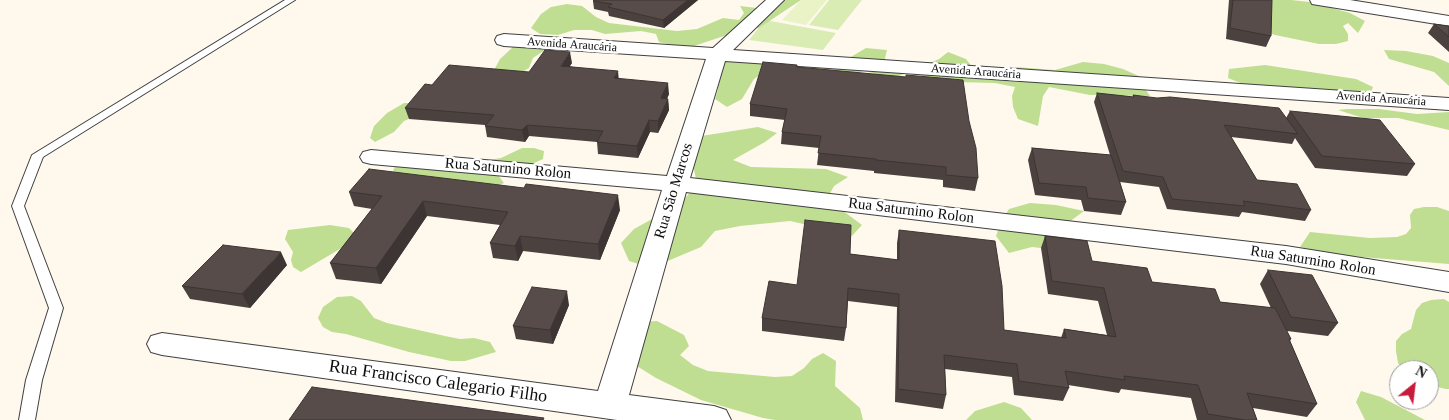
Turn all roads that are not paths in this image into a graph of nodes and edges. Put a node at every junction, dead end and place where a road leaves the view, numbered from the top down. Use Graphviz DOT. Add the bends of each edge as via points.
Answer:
graph roads {
  1 [pos="292,0"];
  2 [pos="776,0"];
  3 [pos="1318,0"];
  4 [pos="1434,0"];
  5 [pos="1444,20"];
  6 [pos="504,40"];
  7 [pos="717,56"];
  8 [pos="1449,104"];
  9 [pos="371,157"];
  10 [pos="676,184"];
  11 [pos="1449,282"];
  12 [pos="162,344"];
  13 [pos="610,405"];
  14 [pos="27,420"];
  15 [pos="714,420"];
  1 -- 14 [label="lane" via="38,155 18,206 56,308 34,380"];
  2 -- 7 [label="street, Rua São Marcos"];
  3 -- 5 [label="street"];
  4 -- 5 [label="street"];
  6 -- 7 [label="street, Avenida Araucária"];
  7 -- 8 [label="street, Avenida Araucária"];
  7 -- 10 [label="street, Rua São Marcos"];
  9 -- 10 [label="street, Rua Saturnino Rolon"];
  10 -- 11 [label="street, Rua Saturnino Rolon" via="1286,254"];
  10 -- 13 [label="street, Rua São Marcos"];
  12 -- 13 [label="street, Rua Francisco Calegario Filho"];
  13 -- 15 [label="street, Rua Francisco Calegario Filho"];
}
